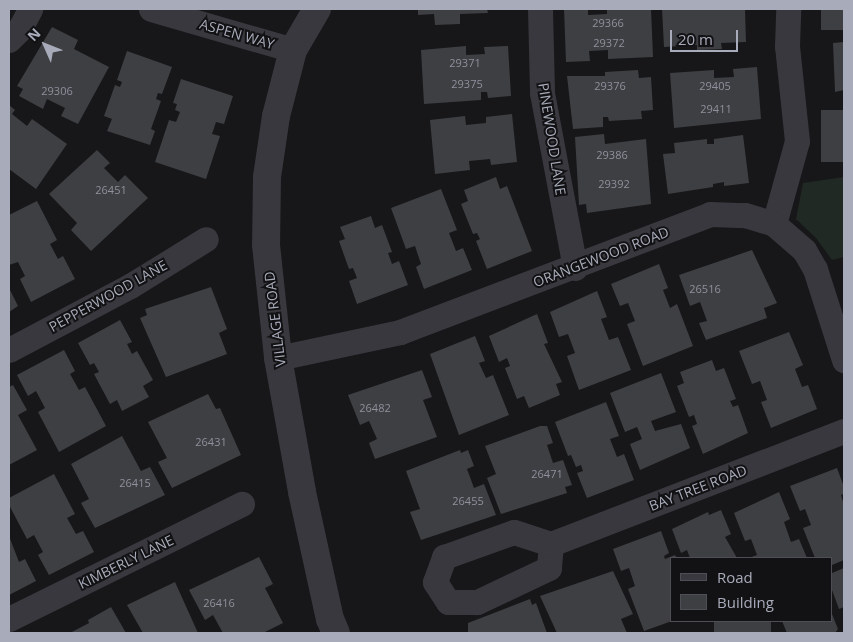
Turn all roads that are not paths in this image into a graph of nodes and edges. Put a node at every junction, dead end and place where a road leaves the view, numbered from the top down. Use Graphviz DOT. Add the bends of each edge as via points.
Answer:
graph roads {
  1 [pos="30,9"];
  2 [pos="151,9"];
  3 [pos="317,9"];
  4 [pos="540,9"];
  5 [pos="788,9"];
  6 [pos="9,40"];
  7 [pos="293,50"];
  8 [pos="774,224"];
  9 [pos="206,239"];
  10 [pos="575,268"];
  11 [pos="9,350"];
  12 [pos="278,358"];
  13 [pos="844,360"];
  14 [pos="844,431"];
  15 [pos="242,504"];
  16 [pos="551,544"];
  17 [pos="9,619"];
  18 [pos="336,633"];
  1 -- 6 [label="street"];
  2 -- 7 [label="street, ASPEN WAY"];
  3 -- 7 [label="street, VILLAGE ROAD"];
  4 -- 10 [label="street, PINEWOOD LANE" via="542,93"];
  5 -- 8 [label="street" via="787,46 797,141"];
  7 -- 12 [label="street, VILLAGE ROAD" via="276,116 266,178 266,244"];
  8 -- 10 [label="street, ORANGEWOOD ROAD" via="745,214 710,214"];
  8 -- 13 [label="street, ORANGEWOOD ROAD" via="804,250 815,269"];
  9 -- 11 [label="street, PEPPERWOOD LANE" via="130,286"];
  10 -- 12 [label="street, ORANGEWOOD ROAD" via="400,332"];
  12 -- 18 [label="street, VILLAGE ROAD" via="302,492 330,619"];
  14 -- 16 [label="street, BAY TREE ROAD"];
  15 -- 17 [label="street, KIMBERLY LANE"];
}
